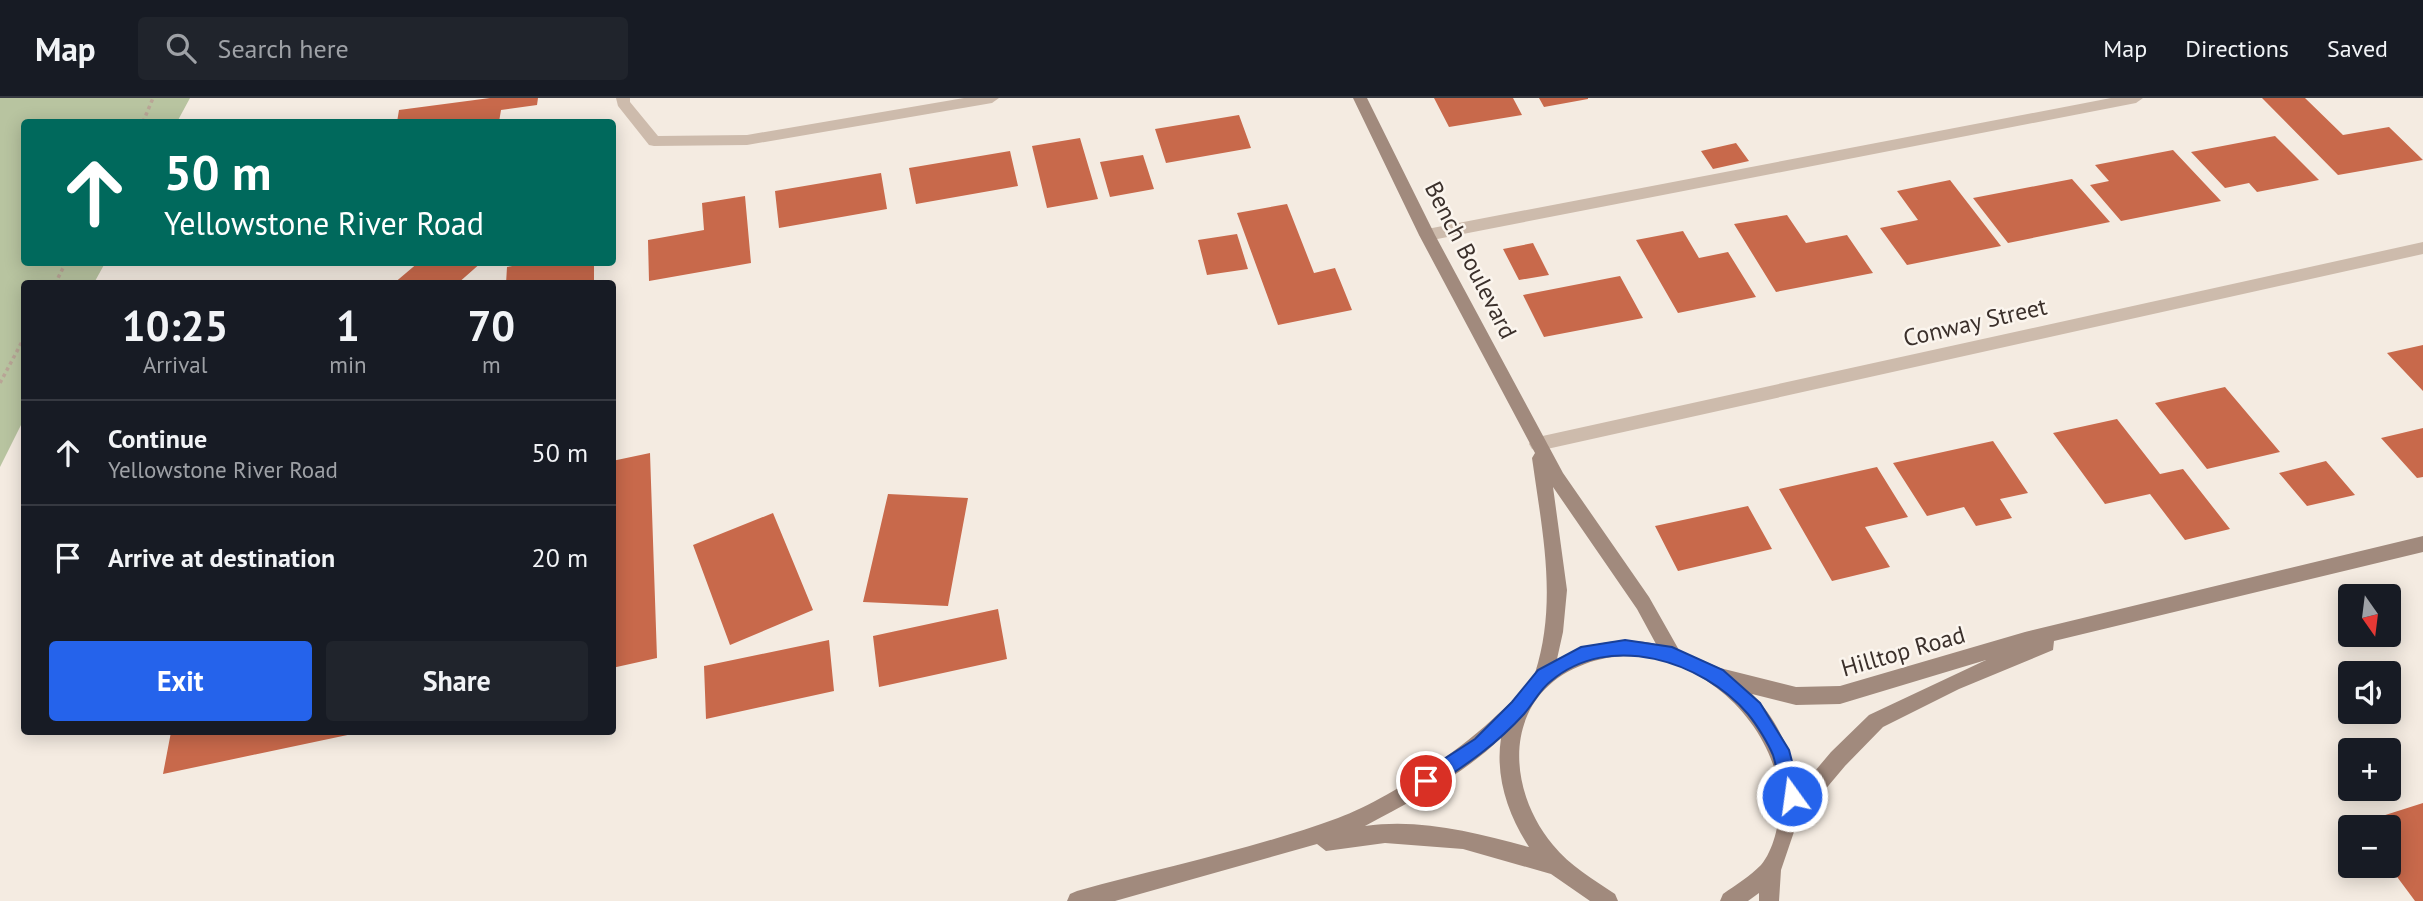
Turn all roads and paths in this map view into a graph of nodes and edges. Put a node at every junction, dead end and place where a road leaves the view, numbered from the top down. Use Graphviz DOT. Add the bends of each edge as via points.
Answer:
graph roads {
  1 [pos="153,98"];
  2 [pos="623,98"];
  3 [pos="992,98"];
  4 [pos="1360,98"];
  5 [pos="2136,98"];
  6 [pos="144,119"];
  7 [pos="1427,235"];
  8 [pos="2423,248"];
  9 [pos="21,344"];
  10 [pos="0,383"];
  11 [pos="1538,444"];
  12 [pos="2423,544"];
  13 [pos="2101,622"];
  14 [pos="1672,655"];
  15 [pos="1544,675"];
  16 [pos="1717,676"];
  17 [pos="1518,708"];
  18 [pos="1790,816"];
  19 [pos="1277,847"];
  20 [pos="1557,865"];
  21 [pos="1771,869"];
  22 [pos="1077,901"];
  23 [pos="1608,901"];
  24 [pos="1730,901"];
  25 [pos="1769,901"];
  1 -- 6 [label="path"];
  2 -- 3 [label="street" via="622,103 654,141 747,140"];
  4 -- 7 [label="main road, Bench Boulevard"];
  5 -- 7 [label="street"];
  7 -- 11 [label="main road, Bench Boulevard"];
  8 -- 11 [label="street, Conway Street"];
  9 -- 10 [label="path"];
  11 -- 14 [label="main road, Bench Boulevard"];
  11 -- 15 [label="main road, Bench Boulevard" via="1558,590"];
  12 -- 13 [label="main road, Hilltop Road"];
  13 -- 16 [label="main road, Hilltop Road" via="1840,695 1796,696"];
  13 -- 18 [label="main road, Hilltop Road" via="1952,683 1876,721"];
  14 -- 15 [label="main road" via="1625,648 1603,651 1581,655"];
  14 -- 16 [label="main road"];
  15 -- 17 [label="main road"];
  16 -- 18 [label="main road" via="1754,709 1780,750 1792,796"];
  17 -- 19 [label="main road" via="1481,744 1408,793 1344,826"];
  17 -- 20 [label="main road" via="1508,745 1510,786 1527,828"];
  18 -- 21 [label="main road"];
  19 -- 20 [label="main road" via="1385,832 1463,839"];
  19 -- 22 [label="main road"];
  20 -- 23 [label="main road"];
  21 -- 24 [label="main road"];
  21 -- 25 [label="main road"];
}
